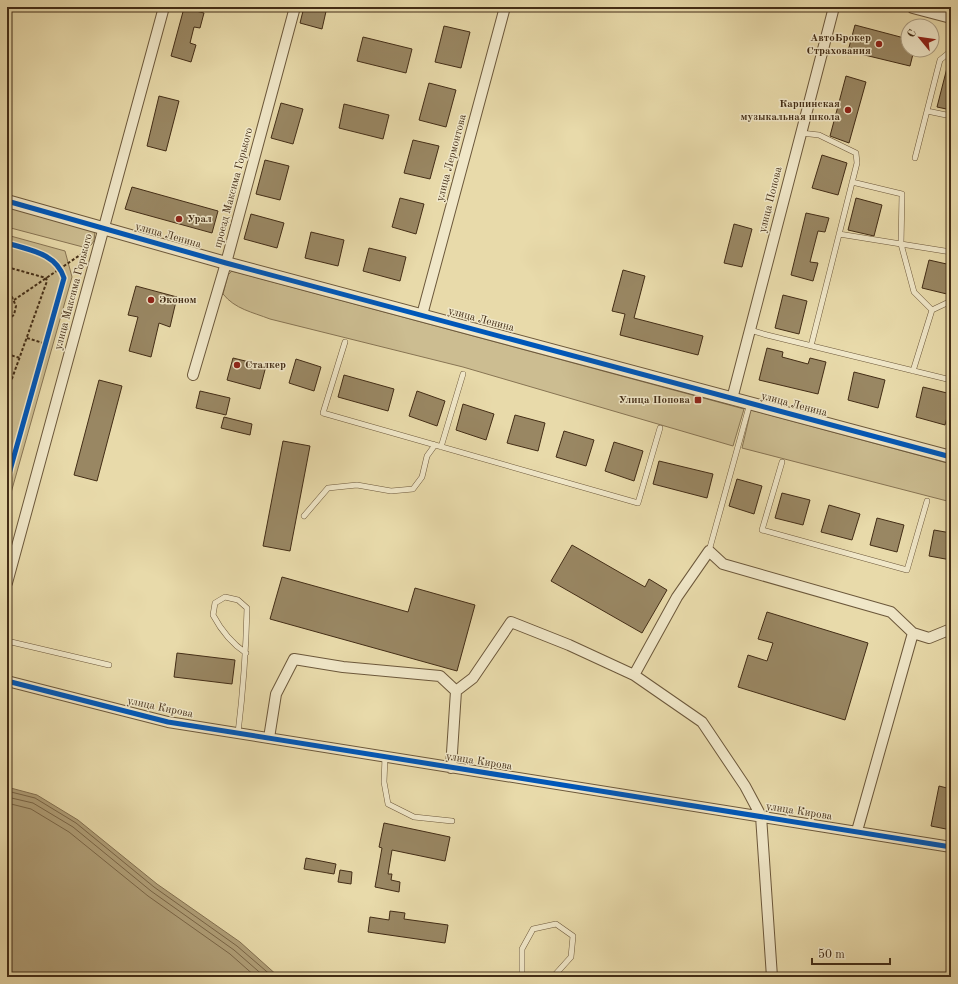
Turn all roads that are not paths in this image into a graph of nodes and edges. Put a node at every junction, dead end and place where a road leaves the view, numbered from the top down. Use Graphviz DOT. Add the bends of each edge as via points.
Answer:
graph roads {
  1 [pos="164,7"];
  2 [pos="295,7"];
  3 [pos="505,7"];
  4 [pos="834,7"];
  5 [pos="913,7"];
  6 [pos="939,10"];
  7 [pos="951,17"];
  8 [pos="951,51"];
  9 [pos="927,111"];
  10 [pos="951,116"];
  11 [pos="801,134"];
  12 [pos="914,158"];
  13 [pos="852,182"];
  14 [pos="7,201"];
  15 [pos="104,229"];
  16 [pos="839,234"];
  17 [pos="901,244"];
  18 [pos="951,252"];
  19 [pos="226,263"];
  20 [pos="951,301"];
  21 [pos="932,310"];
  22 [pos="422,315"];
  23 [pos="750,330"];
  24 [pos="345,342"];
  25 [pos="811,346"];
  26 [pos="912,371"];
  27 [pos="463,374"];
  28 [pos="193,375"];
  29 [pos="951,380"];
  30 [pos="732,399"];
  31 [pos="750,403"];
  32 [pos="660,428"];
  33 [pos="436,445"];
  34 [pos="442,447"];
  35 [pos="951,457"];
  36 [pos="782,462"];
  37 [pos="927,501"];
  38 [pos="304,516"];
  39 [pos="709,551"];
  40 [pos="7,583"];
  41 [pos="951,630"];
  42 [pos="913,633"];
  43 [pos="7,641"];
  44 [pos="246,653"];
  45 [pos="109,665"];
  46 [pos="634,675"];
  47 [pos="7,681"];
  48 [pos="456,691"];
  49 [pos="238,733"];
  50 [pos="269,738"];
  51 [pos="385,757"];
  52 [pos="451,768"];
  53 [pos="761,816"];
  54 [pos="452,821"];
  55 [pos="857,831"];
  56 [pos="951,847"];
  57 [pos="523,977"];
  58 [pos="553,977"];
  59 [pos="772,977"];
  1 -- 15 [label="street, улица Максима Горького"];
  2 -- 19 [label="street, проезд Максима Горького"];
  3 -- 22 [label="street, улица Лермонтова"];
  4 -- 11 [label="street, улица Попова"];
  5 -- 6 [label="street"];
  6 -- 7 [label="street"];
  8 -- 9 [label="lane" via="940,60"];
  9 -- 10 [label="lane"];
  9 -- 12 [label="lane"];
  11 -- 13 [label="lane" via="820,136 856,153 857,163"];
  11 -- 23 [label="street, улица Попова"];
  13 -- 16 [label="lane"];
  13 -- 17 [label="lane" via="902,194"];
  14 -- 15 [label="street, улица Ленина"];
  15 -- 19 [label="street, улица Ленина"];
  15 -- 40 [label="street, улица Максима Горького"];
  16 -- 17 [label="lane"];
  16 -- 25 [label="lane"];
  17 -- 18 [label="lane"];
  17 -- 21 [label="lane" via="914,292"];
  19 -- 22 [label="street, улица Ленина"];
  19 -- 28 [label="street, проезд Максима Горького"];
  20 -- 21 [label="lane"];
  21 -- 26 [label="lane"];
  22 -- 30 [label="street, улица Ленина"];
  23 -- 25 [label="lane"];
  23 -- 30 [label="street, улица Попова"];
  24 -- 33 [label="lane" via="323,413"];
  25 -- 26 [label="lane"];
  26 -- 29 [label="lane"];
  27 -- 34 [label="lane"];
  30 -- 31 [label="street, улица Ленина"];
  31 -- 35 [label="street, улица Ленина"];
  31 -- 39 [label="lane"];
  32 -- 34 [label="lane" via="638,503"];
  33 -- 34 [label="lane"];
  33 -- 38 [label="lane" via="427,456 422,477 413,489 391,491 357,485 328,488"];
  36 -- 37 [label="lane" via="762,530 907,570"];
  39 -- 42 [label="street" via="723,564 891,612"];
  39 -- 46 [label="street" via="677,597"];
  41 -- 42 [label="street" via="930,638"];
  42 -- 55 [label="street"];
  43 -- 45 [label="lane"];
  44 -- 49 [label="lane" via="225,634 213,615 215,603 225,597 238,600 247,608 247,641 243,693"];
  46 -- 48 [label="street" via="570,644 511,622 473,678"];
  46 -- 53 [label="street" via="702,722 745,786"];
  47 -- 49 [label="street, улица Кирова" via="168,722"];
  48 -- 50 [label="street" via="440,676 343,667 294,659 276,694"];
  48 -- 52 [label="street"];
  49 -- 50 [label="street, улица Кирова"];
  50 -- 51 [label="street, улица Кирова"];
  51 -- 52 [label="street, улица Кирова"];
  51 -- 54 [label="lane" via="384,782 388,804 414,817"];
  52 -- 53 [label="street, улица Кирова"];
  53 -- 55 [label="street, улица Кирова"];
  53 -- 59 [label="street"];
  55 -- 56 [label="street, улица Кирова"];
  57 -- 58 [label="lane" via="522,949 533,929 556,924 573,936 571,956"];
}
